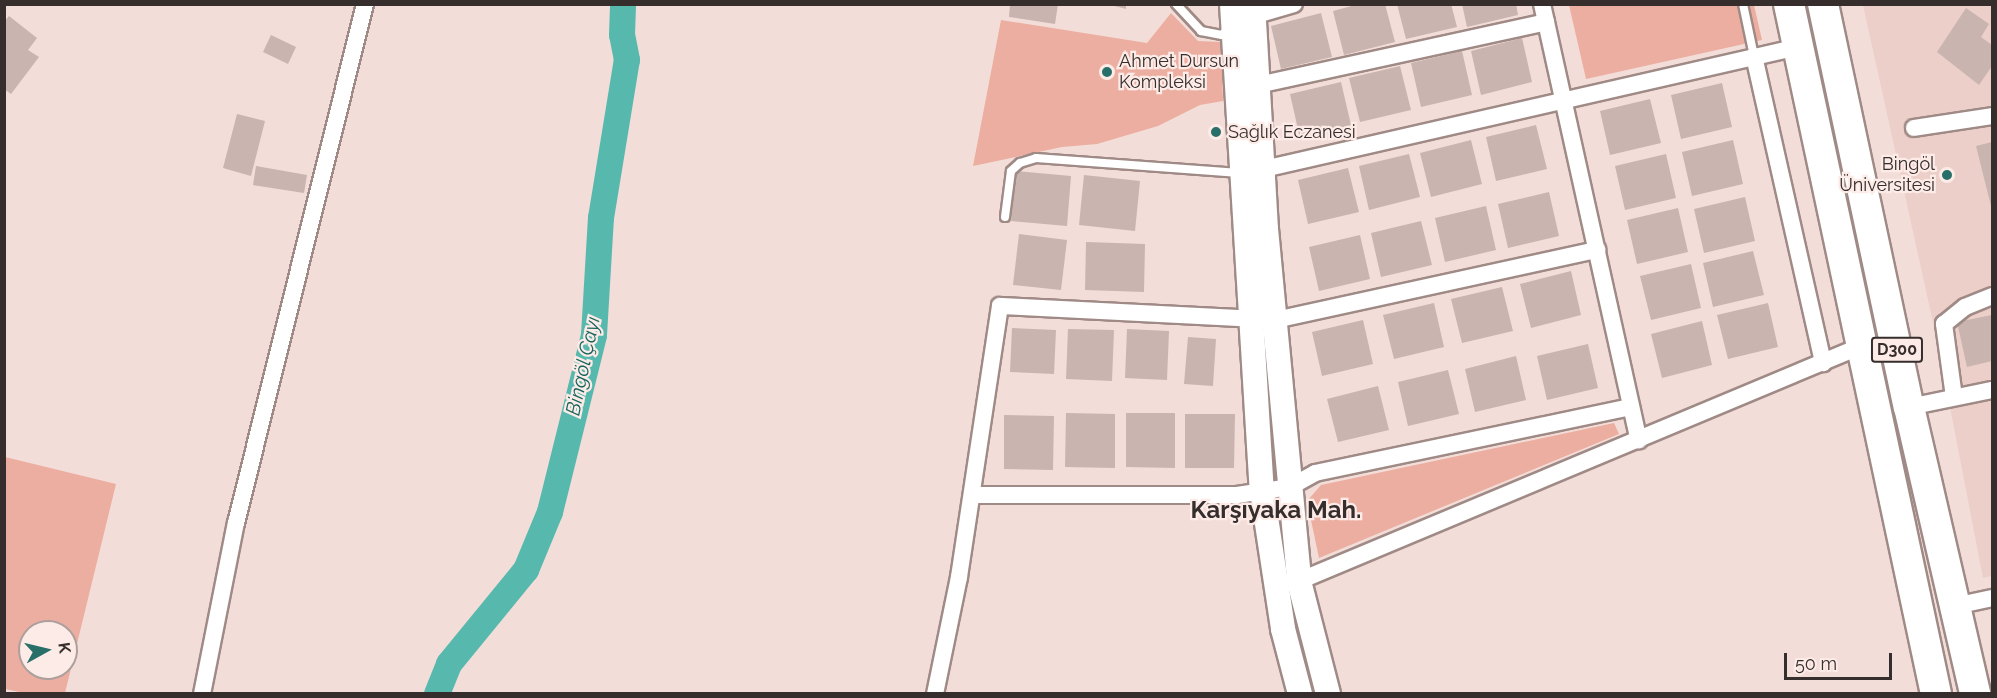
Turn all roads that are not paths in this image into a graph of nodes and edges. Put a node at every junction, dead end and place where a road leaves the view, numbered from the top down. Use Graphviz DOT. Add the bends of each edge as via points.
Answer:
graph roads {
  1 [pos="365,4"];
  2 [pos="1176,4"];
  3 [pos="1294,4"];
  4 [pos="1542,4"];
  5 [pos="1743,4"];
  6 [pos="1789,4"];
  7 [pos="1823,4"];
  8 [pos="1254,9"];
  9 [pos="1232,15"];
  10 [pos="1546,22"];
  11 [pos="1798,47"];
  12 [pos="1754,57"];
  13 [pos="1258,85"];
  14 [pos="1566,100"];
  15 [pos="1992,116"];
  16 [pos="1914,128"];
  17 [pos="1252,171"];
  18 [pos="1005,217"];
  19 [pos="1598,250"];
  20 [pos="1992,296"];
  21 [pos="1264,319"];
  22 [pos="1861,346"];
  23 [pos="1823,363"];
  24 [pos="1992,390"];
  25 [pos="1954,397"];
  26 [pos="1631,407"];
  27 [pos="1909,407"];
  28 [pos="1639,440"];
  29 [pos="1290,487"];
  30 [pos="1262,491"];
  31 [pos="973,495"];
  32 [pos="1299,581"];
  33 [pos="1992,598"];
  34 [pos="1955,606"];
  35 [pos="202,693"];
  36 [pos="935,693"];
  37 [pos="1300,693"];
  38 [pos="1328,693"];
  39 [pos="1936,693"];
  40 [pos="1975,693"];
  1 -- 35 [label="street" via="236,524"];
  2 -- 9 [label="lane" via="1201,31 1222,35"];
  3 -- 8 [label="street"];
  4 -- 10 [label="street"];
  5 -- 12 [label="lane"];
  6 -- 11 [label="highway, D300"];
  7 -- 27 [label="highway, D300"];
  8 -- 9 [label="street"];
  8 -- 13 [label="street"];
  9 -- 17 [label="street"];
  10 -- 13 [label="street"];
  10 -- 14 [label="street"];
  11 -- 12 [label="street"];
  11 -- 22 [label="highway, D300"];
  12 -- 14 [label="street"];
  12 -- 23 [label="street"];
  13 -- 17 [label="street"];
  14 -- 17 [label="street"];
  14 -- 19 [label="street"];
  15 -- 16 [label="street"];
  17 -- 18 [label="lane" via="1036,159 1020,163 1011,171"];
  17 -- 21 [label="street"];
  19 -- 21 [label="street"];
  19 -- 26 [label="street"];
  20 -- 25 [label="street" via="1965,307 1944,324"];
  21 -- 29 [label="street"];
  21 -- 30 [label="street"];
  21 -- 31 [label="street" via="1000,306"];
  22 -- 23 [label="street"];
  22 -- 39 [label="highway, D300"];
  23 -- 28 [label="street"];
  24 -- 25 [label="street"];
  25 -- 27 [label="street"];
  26 -- 28 [label="street"];
  26 -- 29 [label="street" via="1316,473"];
  27 -- 34 [label="highway, D300"];
  28 -- 32 [label="street"];
  29 -- 30 [label="street"];
  29 -- 32 [label="street"];
  30 -- 31 [label="street" via="1237,495"];
  30 -- 37 [label="street" via="1283,629"];
  31 -- 36 [label="street"];
  32 -- 38 [label="street"];
  33 -- 34 [label="street"];
  34 -- 40 [label="highway, D300"];
}
